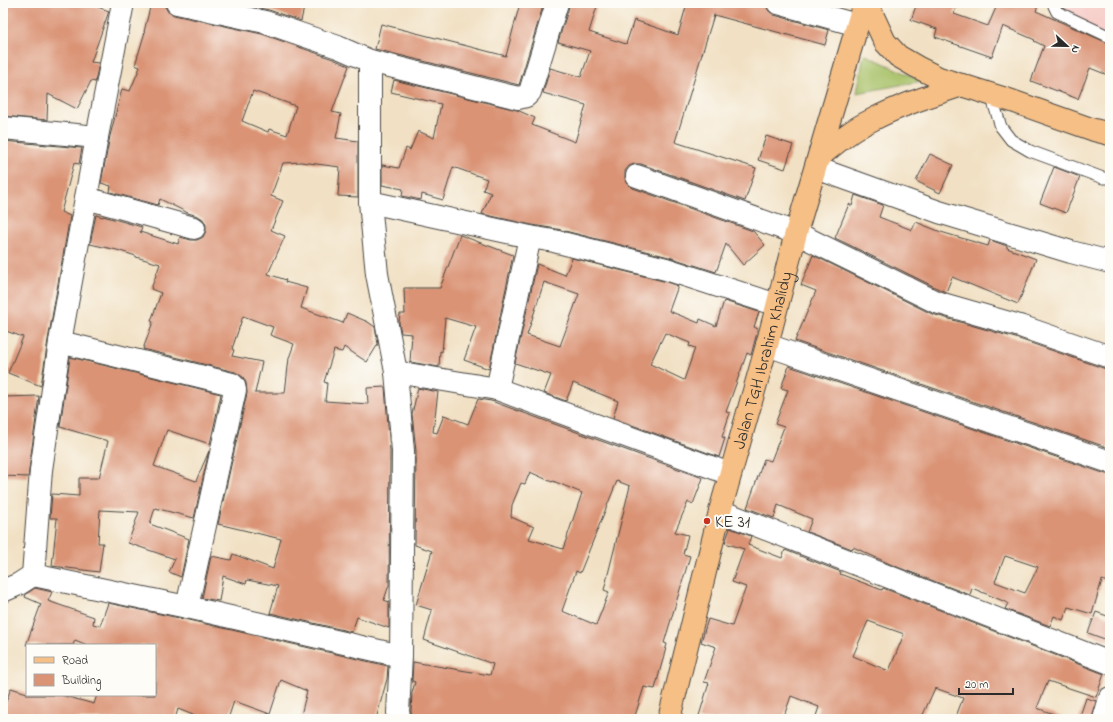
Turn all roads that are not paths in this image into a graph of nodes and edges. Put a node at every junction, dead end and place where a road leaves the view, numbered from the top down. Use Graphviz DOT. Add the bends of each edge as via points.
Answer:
graph roads {
  1 [pos="123,3"];
  2 [pos="177,3"];
  3 [pos="558,3"];
  4 [pos="778,3"];
  5 [pos="864,3"];
  6 [pos="867,3"];
  7 [pos="1054,3"];
  8 [pos="857,25"];
  9 [pos="1110,37"];
  10 [pos="370,62"];
  11 [pos="962,85"];
  12 [pos="992,95"];
  13 [pos="3,128"];
  14 [pos="1110,134"];
  15 [pos="97,137"];
  16 [pos="817,162"];
  17 [pos="637,176"];
  18 [pos="1110,178"];
  19 [pos="86,198"];
  20 [pos="370,202"];
  21 [pos="194,228"];
  22 [pos="796,233"];
  23 [pos="530,237"];
  24 [pos="1110,262"];
  25 [pos="777,305"];
  26 [pos="60,342"];
  27 [pos="767,345"];
  28 [pos="1110,357"];
  29 [pos="396,372"];
  30 [pos="497,389"];
  31 [pos="1110,462"];
  32 [pos="730,474"];
  33 [pos="720,511"];
  34 [pos="33,575"];
  35 [pos="3,591"];
  36 [pos="187,608"];
  37 [pos="401,656"];
  38 [pos="1110,662"];
  39 [pos="1110,698"];
  40 [pos="400,719"];
  41 [pos="669,719"];
  42 [pos="1104,719"];
  1 -- 15 [label="street"];
  2 -- 10 [label="street" via="265,22 338,47"];
  3 -- 10 [label="street" via="530,92 526,96 518,98"];
  4 -- 8 [label="street"];
  5 -- 8 [label="main road, Jalan TGH Ibrahim Khalidy"];
  6 -- 11 [label="main road" via="885,42 898,56 939,78"];
  7 -- 9 [label="lane" via="1057,12"];
  8 -- 16 [label="main road, Jalan TGH Ibrahim Khalidy"];
  10 -- 20 [label="street"];
  11 -- 12 [label="main road"];
  11 -- 16 [label="main road" via="868,122 840,140"];
  12 -- 14 [label="main road"];
  12 -- 18 [label="lane" via="1001,127 1011,140 1030,151 1103,178"];
  13 -- 15 [label="street"];
  15 -- 19 [label="street"];
  16 -- 22 [label="main road, Jalan TGH Ibrahim Khalidy"];
  16 -- 24 [label="street" via="939,212"];
  17 -- 22 [label="street"];
  19 -- 21 [label="street"];
  19 -- 26 [label="street"];
  20 -- 23 [label="street"];
  20 -- 29 [label="street" via="377,274"];
  22 -- 25 [label="main road, Jalan TGH Ibrahim Khalidy"];
  22 -- 28 [label="street" via="936,302 1024,327"];
  23 -- 25 [label="street" via="666,269"];
  23 -- 30 [label="street"];
  25 -- 27 [label="main road, Jalan TGH Ibrahim Khalidy"];
  26 -- 34 [label="street" via="41,470"];
  26 -- 36 [label="street" via="234,386"];
  27 -- 31 [label="street"];
  27 -- 32 [label="main road, Jalan TGH Ibrahim Khalidy"];
  29 -- 30 [label="street"];
  29 -- 37 [label="street" via="403,451"];
  30 -- 32 [label="street"];
  32 -- 33 [label="main road, Jalan TGH Ibrahim Khalidy"];
  33 -- 38 [label="street"];
  33 -- 41 [label="main road, Jalan TGH Ibrahim Khalidy"];
  34 -- 35 [label="street"];
  34 -- 36 [label="street"];
  36 -- 37 [label="street"];
  37 -- 40 [label="street" via="398,713"];
  39 -- 42 [label="street"];
}
